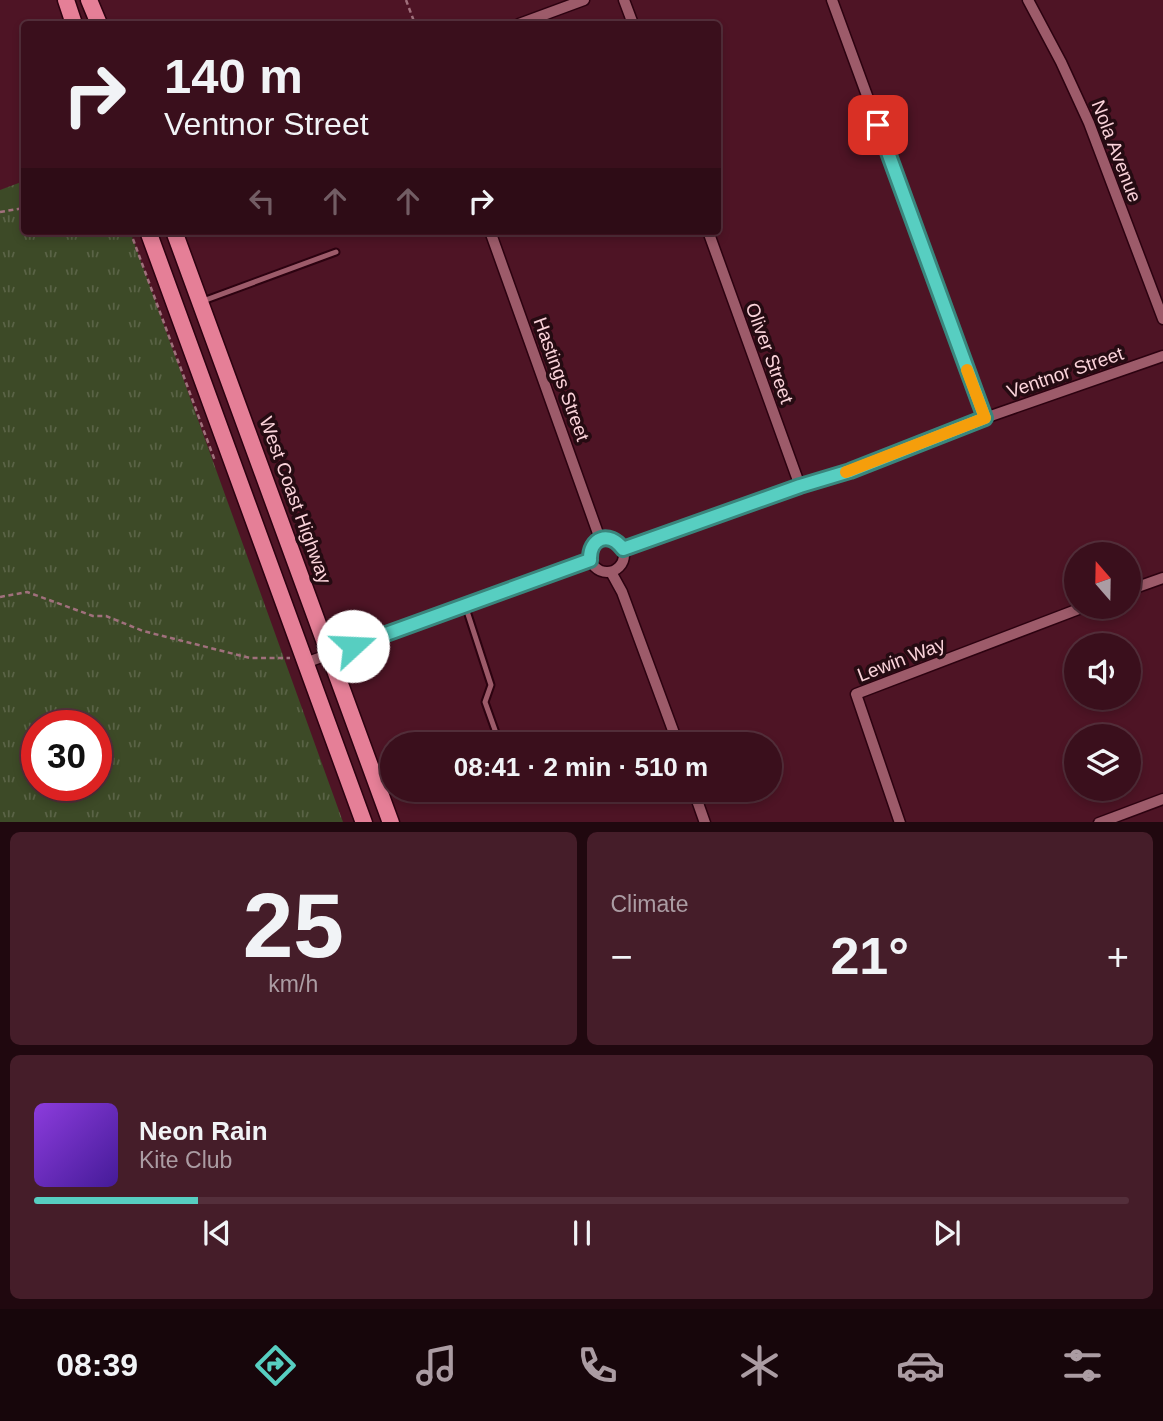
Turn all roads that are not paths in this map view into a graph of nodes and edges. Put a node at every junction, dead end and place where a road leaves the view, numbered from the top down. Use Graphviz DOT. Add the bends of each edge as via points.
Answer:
graph roads {
  1 [pos="66,0"];
  2 [pos="89,0"];
  3 [pos="584,0"];
  4 [pos="624,0"];
  5 [pos="832,0"];
  6 [pos="1028,0"];
  7 [pos="73,21"];
  8 [pos="98,21"];
  9 [pos="527,21"];
  10 [pos="632,21"];
  11 [pos="149,235"];
  12 [pos="175,235"];
  13 [pos="491,235"];
  14 [pos="709,235"];
  15 [pos="336,252"];
  16 [pos="200,302"];
  17 [pos="1163,319"];
  18 [pos="1163,356"];
  19 [pos="985,418"];
  20 [pos="800,486"];
  21 [pos="600,539"];
  22 [pos="623,549"];
  23 [pos="590,560"];
  24 [pos="611,572"];
  25 [pos="1163,578"];
  26 [pos="1141,586"];
  27 [pos="465,605"];
  28 [pos="1064,615"];
  29 [pos="331,654"];
  30 [pos="305,663"];
  31 [pos="495,732"];
  32 [pos="674,732"];
  33 [pos="1163,799"];
  34 [pos="698,802"];
  35 [pos="364,822"];
  36 [pos="391,822"];
  37 [pos="705,822"];
  38 [pos="900,822"];
  39 [pos="1099,822"];
  1 -- 7 [label="highway"];
  2 -- 8 [label="highway"];
  3 -- 9 [label="street"];
  4 -- 10 [label="street"];
  5 -- 19 [label="street"];
  6 -- 17 [label="street, Nola Avenue" via="1089,123"];
  11 -- 30 [label="highway"];
  12 -- 16 [label="highway, West Coast Highway"];
  13 -- 21 [label="street, Hastings Street"];
  14 -- 20 [label="street, Oliver Street"];
  15 -- 16 [label="lane"];
  16 -- 29 [label="highway, West Coast Highway"];
  18 -- 19 [label="street, Ventnor Street"];
  19 -- 20 [label="street, Ventnor Street"];
  20 -- 22 [label="street, Ventnor Street"];
  21 -- 22 [label="street" via="612,539"];
  21 -- 23 [label="street" via="593,545"];
  22 -- 24 [label="street" via="621,564"];
  23 -- 24 [label="street" via="597,570"];
  23 -- 27 [label="street"];
  24 -- 32 [label="street"];
  25 -- 26 [label="street"];
  27 -- 29 [label="street"];
  27 -- 31 [label="lane" via="491,685 485,702"];
  28 -- 38 [label="street, Lewin Way" via="856,694"];
  29 -- 30 [label="street"];
  29 -- 36 [label="highway, West Coast Highway"];
  30 -- 35 [label="highway"];
  33 -- 39 [label="street"];
  34 -- 37 [label="street"];
}
